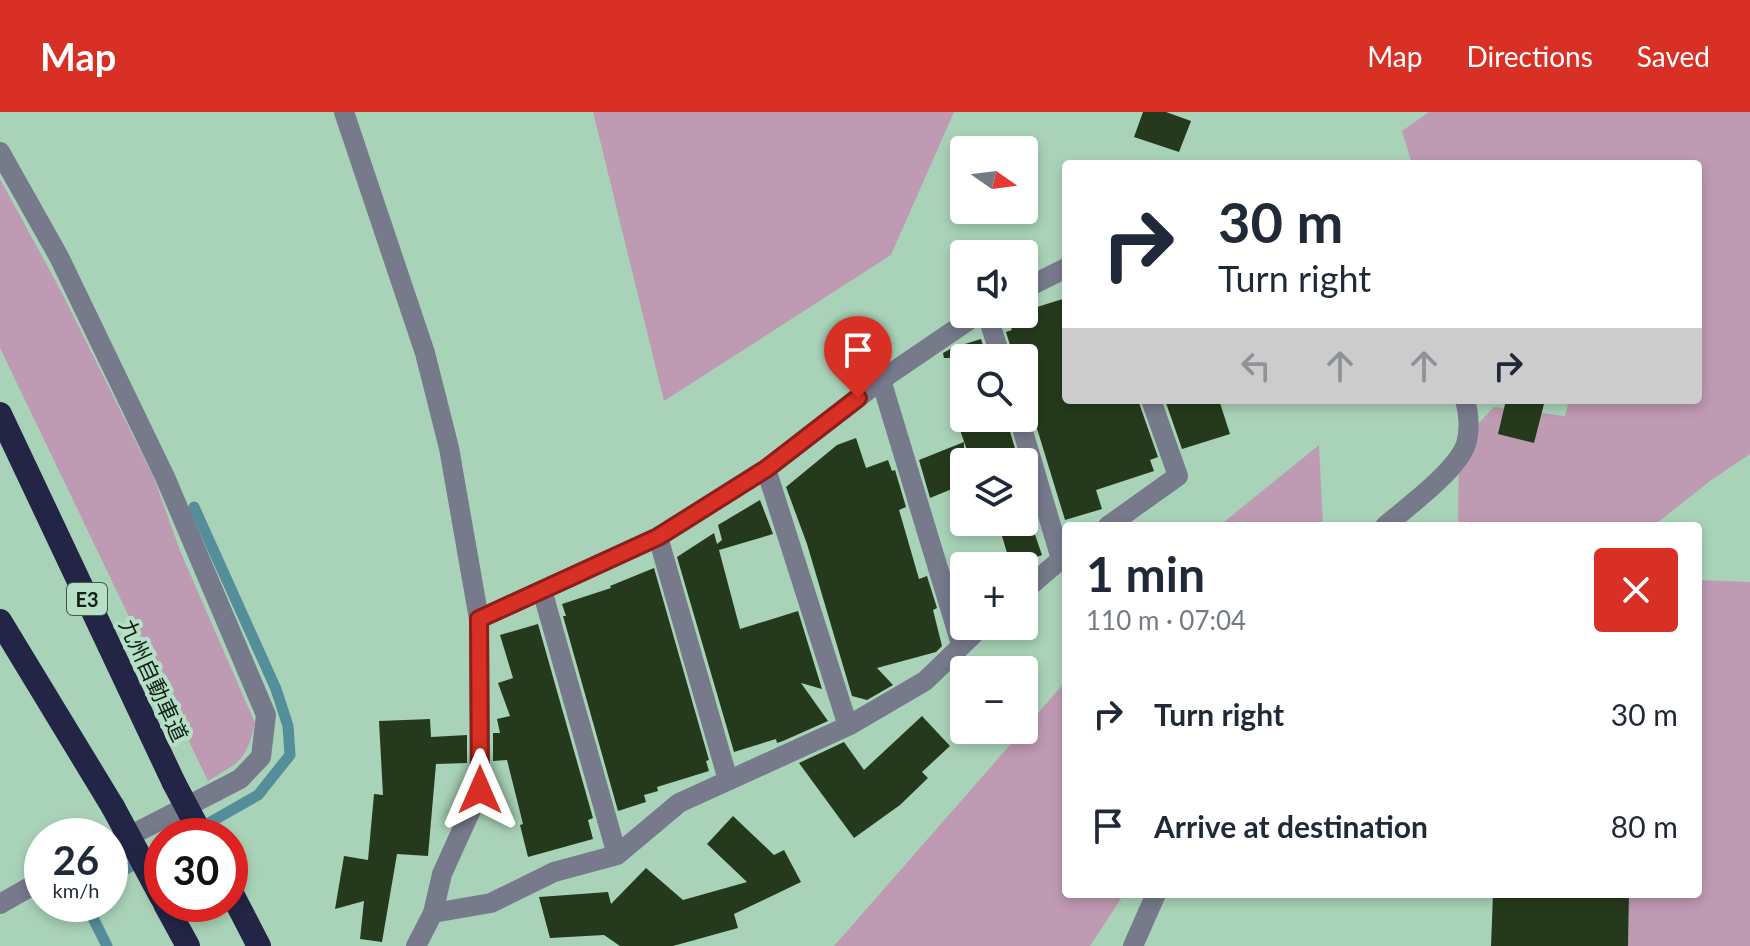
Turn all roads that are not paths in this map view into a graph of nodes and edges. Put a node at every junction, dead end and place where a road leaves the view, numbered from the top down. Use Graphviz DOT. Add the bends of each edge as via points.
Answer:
graph roads {
  1 [pos="344,112"];
  2 [pos="0,152"];
  3 [pos="1062,270"];
  4 [pos="1038,282"];
  5 [pos="957,328"];
  6 [pos="881,380"];
  7 [pos="1152,404"];
  8 [pos="1466,404"];
  9 [pos="0,414"];
  10 [pos="1024,432"];
  11 [pos="766,469"];
  12 [pos="1114,522"];
  13 [pos="1390,522"];
  14 [pos="658,537"];
  15 [pos="1062,551"];
  16 [pos="1062,559"];
  17 [pos="1038,579"];
  18 [pos="542,590"];
  19 [pos="479,619"];
  20 [pos="0,621"];
  21 [pos="966,640"];
  22 [pos="961,644"];
  23 [pos="848,726"];
  24 [pos="728,780"];
  25 [pos="192,818"];
  26 [pos="128,837"];
  27 [pos="617,855"];
  28 [pos="144,865"];
  29 [pos="24,890"];
  30 [pos="1154,898"];
  31 [pos="0,904"];
  32 [pos="433,913"];
  33 [pos="175,922"];
  34 [pos="247,922"];
  35 [pos="188,946"];
  36 [pos="259,946"];
  37 [pos="416,946"];
  38 [pos="1133,946"];
  1 -- 19 [label="street" via="425,353 449,448"];
  2 -- 26 [label="street" via="59,257 165,477 266,715 261,757 240,779"];
  3 -- 4 [label="street"];
  5 -- 6 [label="street"];
  6 -- 11 [label="street"];
  6 -- 22 [label="street"];
  7 -- 12 [label="street" via="1178,476"];
  8 -- 13 [label="street" via="1466,445 1445,475"];
  9 -- 25 [label="highway, 九州自動車道 / E3, bridge"];
  10 -- 15 [label="street"];
  11 -- 14 [label="street"];
  11 -- 23 [label="street"];
  14 -- 18 [label="street"];
  14 -- 24 [label="street"];
  16 -- 17 [label="street"];
  18 -- 19 [label="street"];
  18 -- 27 [label="street"];
  19 -- 32 [label="street" via="480,790 442,874"];
  20 -- 28 [label="highway, bridge"];
  21 -- 22 [label="street"];
  22 -- 23 [label="street" via="925,681"];
  23 -- 24 [label="street"];
  24 -- 27 [label="street" via="679,803"];
  27 -- 32 [label="street" via="554,872 491,903"];
  29 -- 31 [label="street"];
  30 -- 38 [label="street"];
  32 -- 37 [label="street"];
  33 -- 35 [label="highway"];
  34 -- 36 [label="highway"];
}
